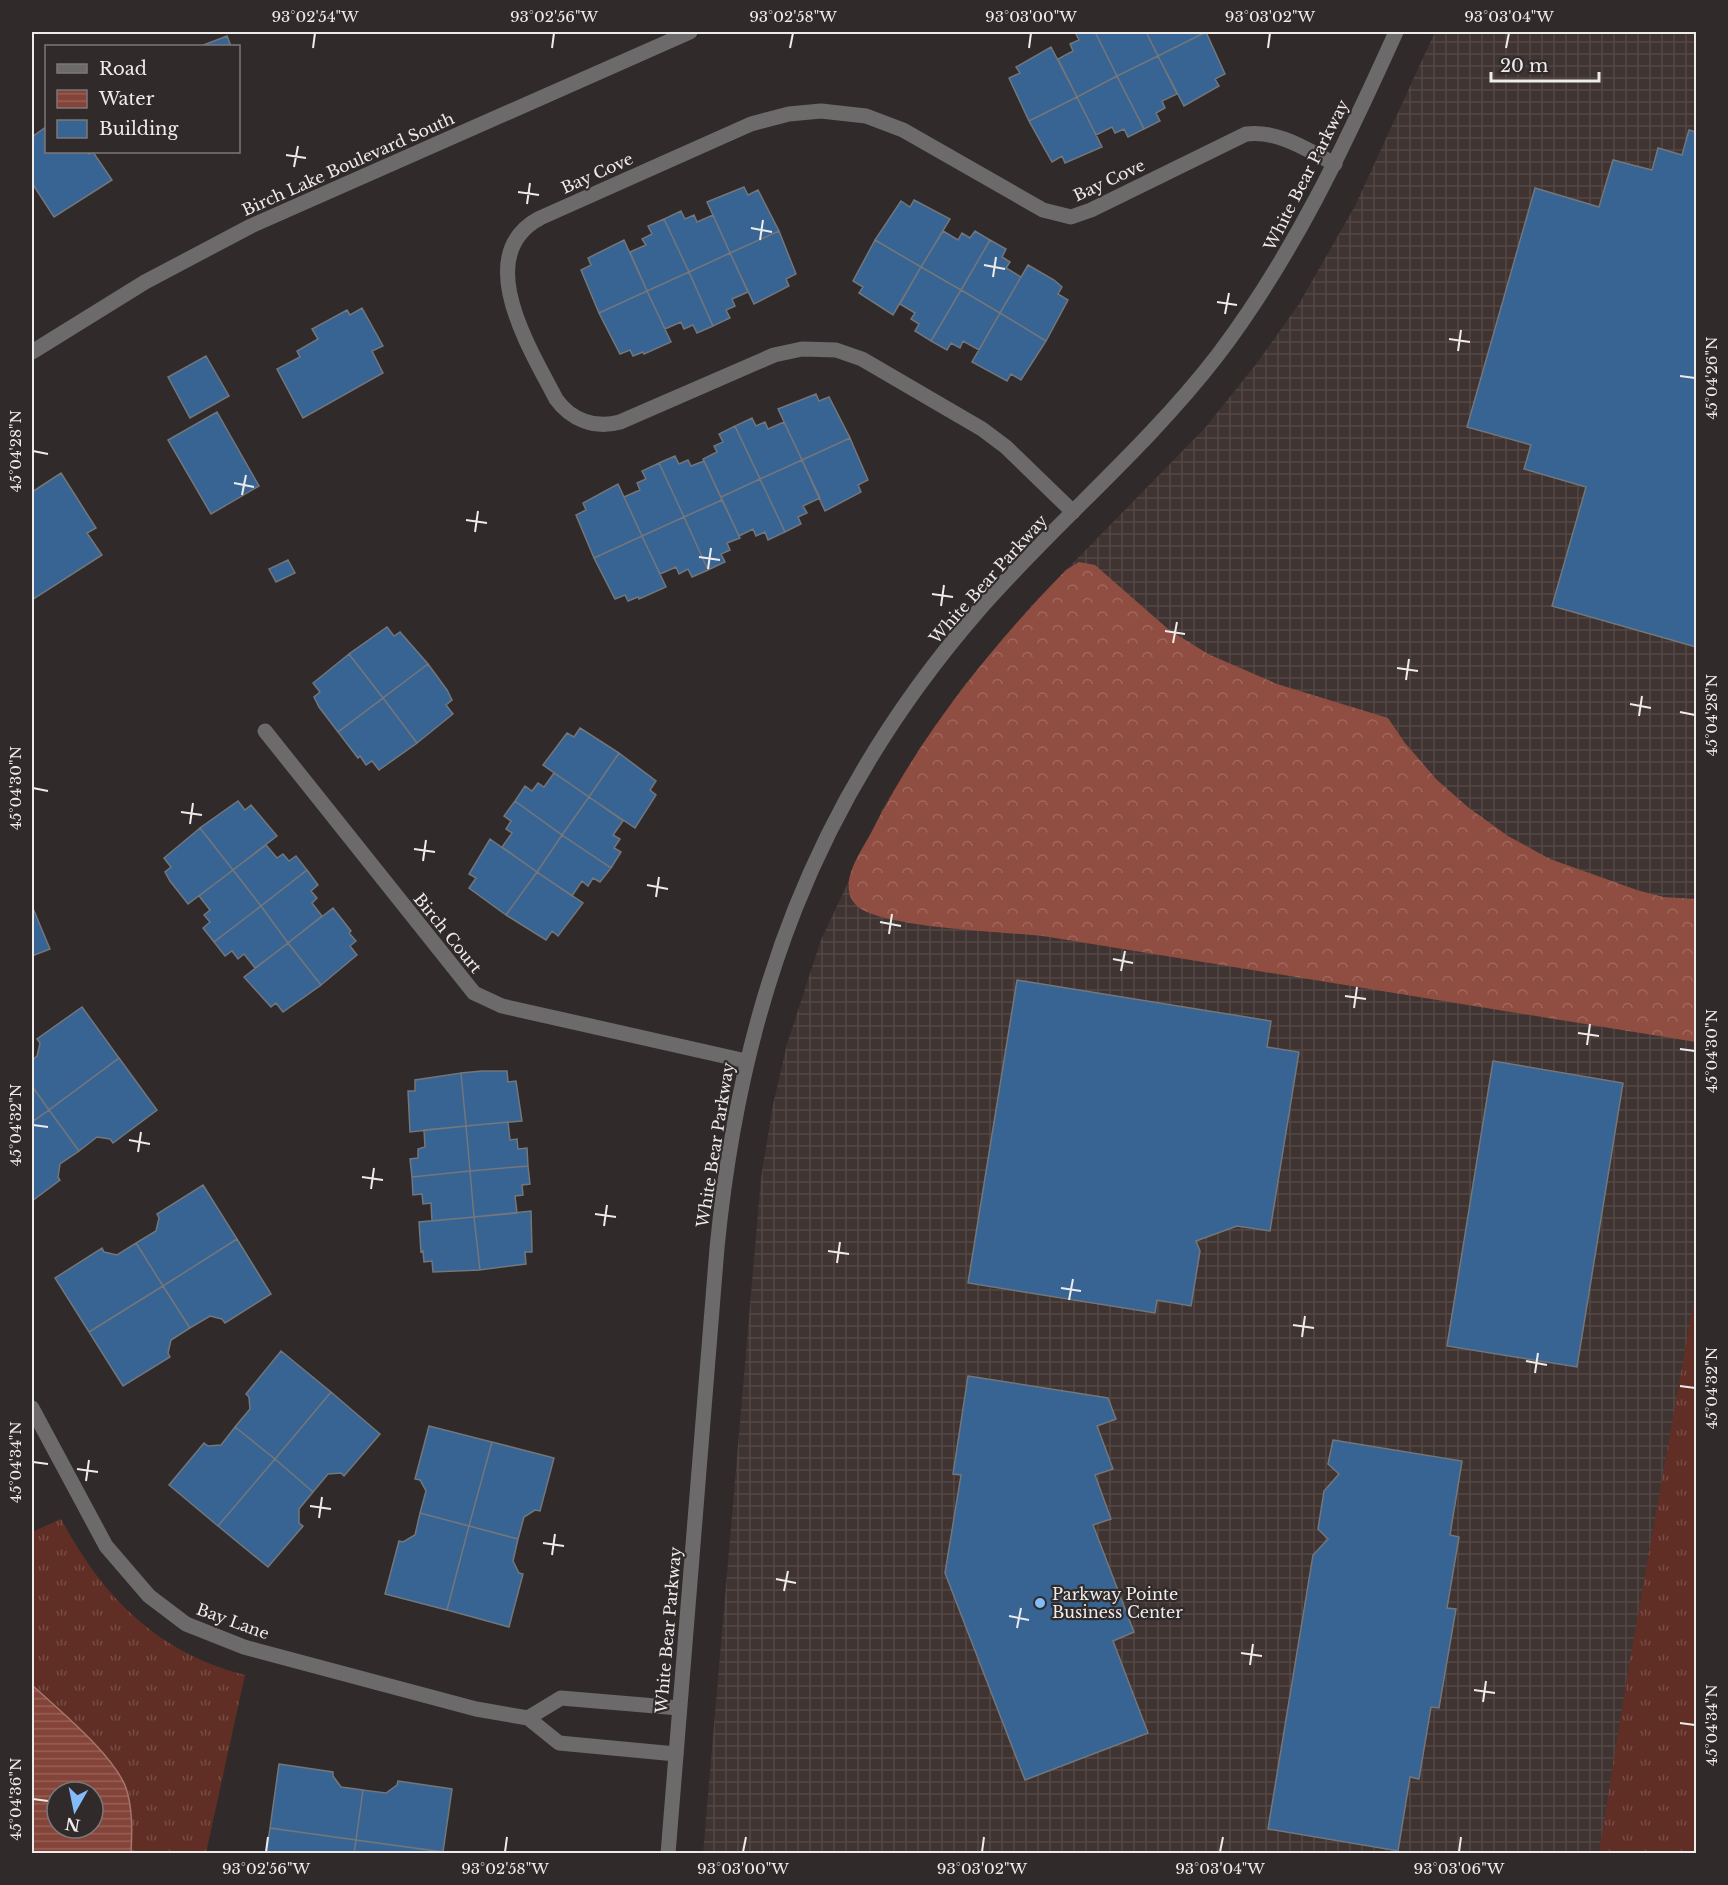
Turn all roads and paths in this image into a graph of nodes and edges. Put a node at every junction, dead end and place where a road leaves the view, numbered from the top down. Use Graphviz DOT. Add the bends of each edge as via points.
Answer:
graph roads {
  1 [pos="690,32"];
  2 [pos="1396,32"];
  3 [pos="1335,164"];
  4 [pos="32,352"];
  5 [pos="1073,512"];
  6 [pos="265,731"];
  7 [pos="746,1061"];
  8 [pos="32,1408"];
  9 [pos="679,1708"];
  10 [pos="528,1718"];
  11 [pos="676,1754"];
  12 [pos="668,1854"];
  1 -- 4 [label="street, Birch Lake Boulevard South" via="251,226 145,282"];
  2 -- 3 [label="street, White Bear Parkway"];
  3 -- 5 [label="street, White Bear Parkway" via="1288,251 1222,348 1151,432"];
  3 -- 5 [label="street, Bay Cove" via="1279,137 1246,134 1091,210 1064,216 1048,213 903,129 837,112 806,112 736,130 540,218 518,235 507,273 511,303 556,399 581,420 600,425 620,422 782,352 836,350 862,359 982,429"];
  5 -- 7 [label="street, White Bear Parkway" via="965,627 910,698 872,757 822,847 795,908 761,1003"];
  6 -- 7 [label="street, Birch Court" via="474,993 502,1006"];
  7 -- 9 [label="street, White Bear Parkway" via="721,1209"];
  8 -- 10 [label="street, Bay Lane" via="106,1546 144,1591 176,1618 244,1647 476,1709"];
  9 -- 10 [label="street" via="561,1698"];
  9 -- 11 [label="street, White Bear Parkway"];
  10 -- 11 [label="street, Bay Lane" via="559,1743"];
  11 -- 12 [label="street, White Bear Parkway"];
}
